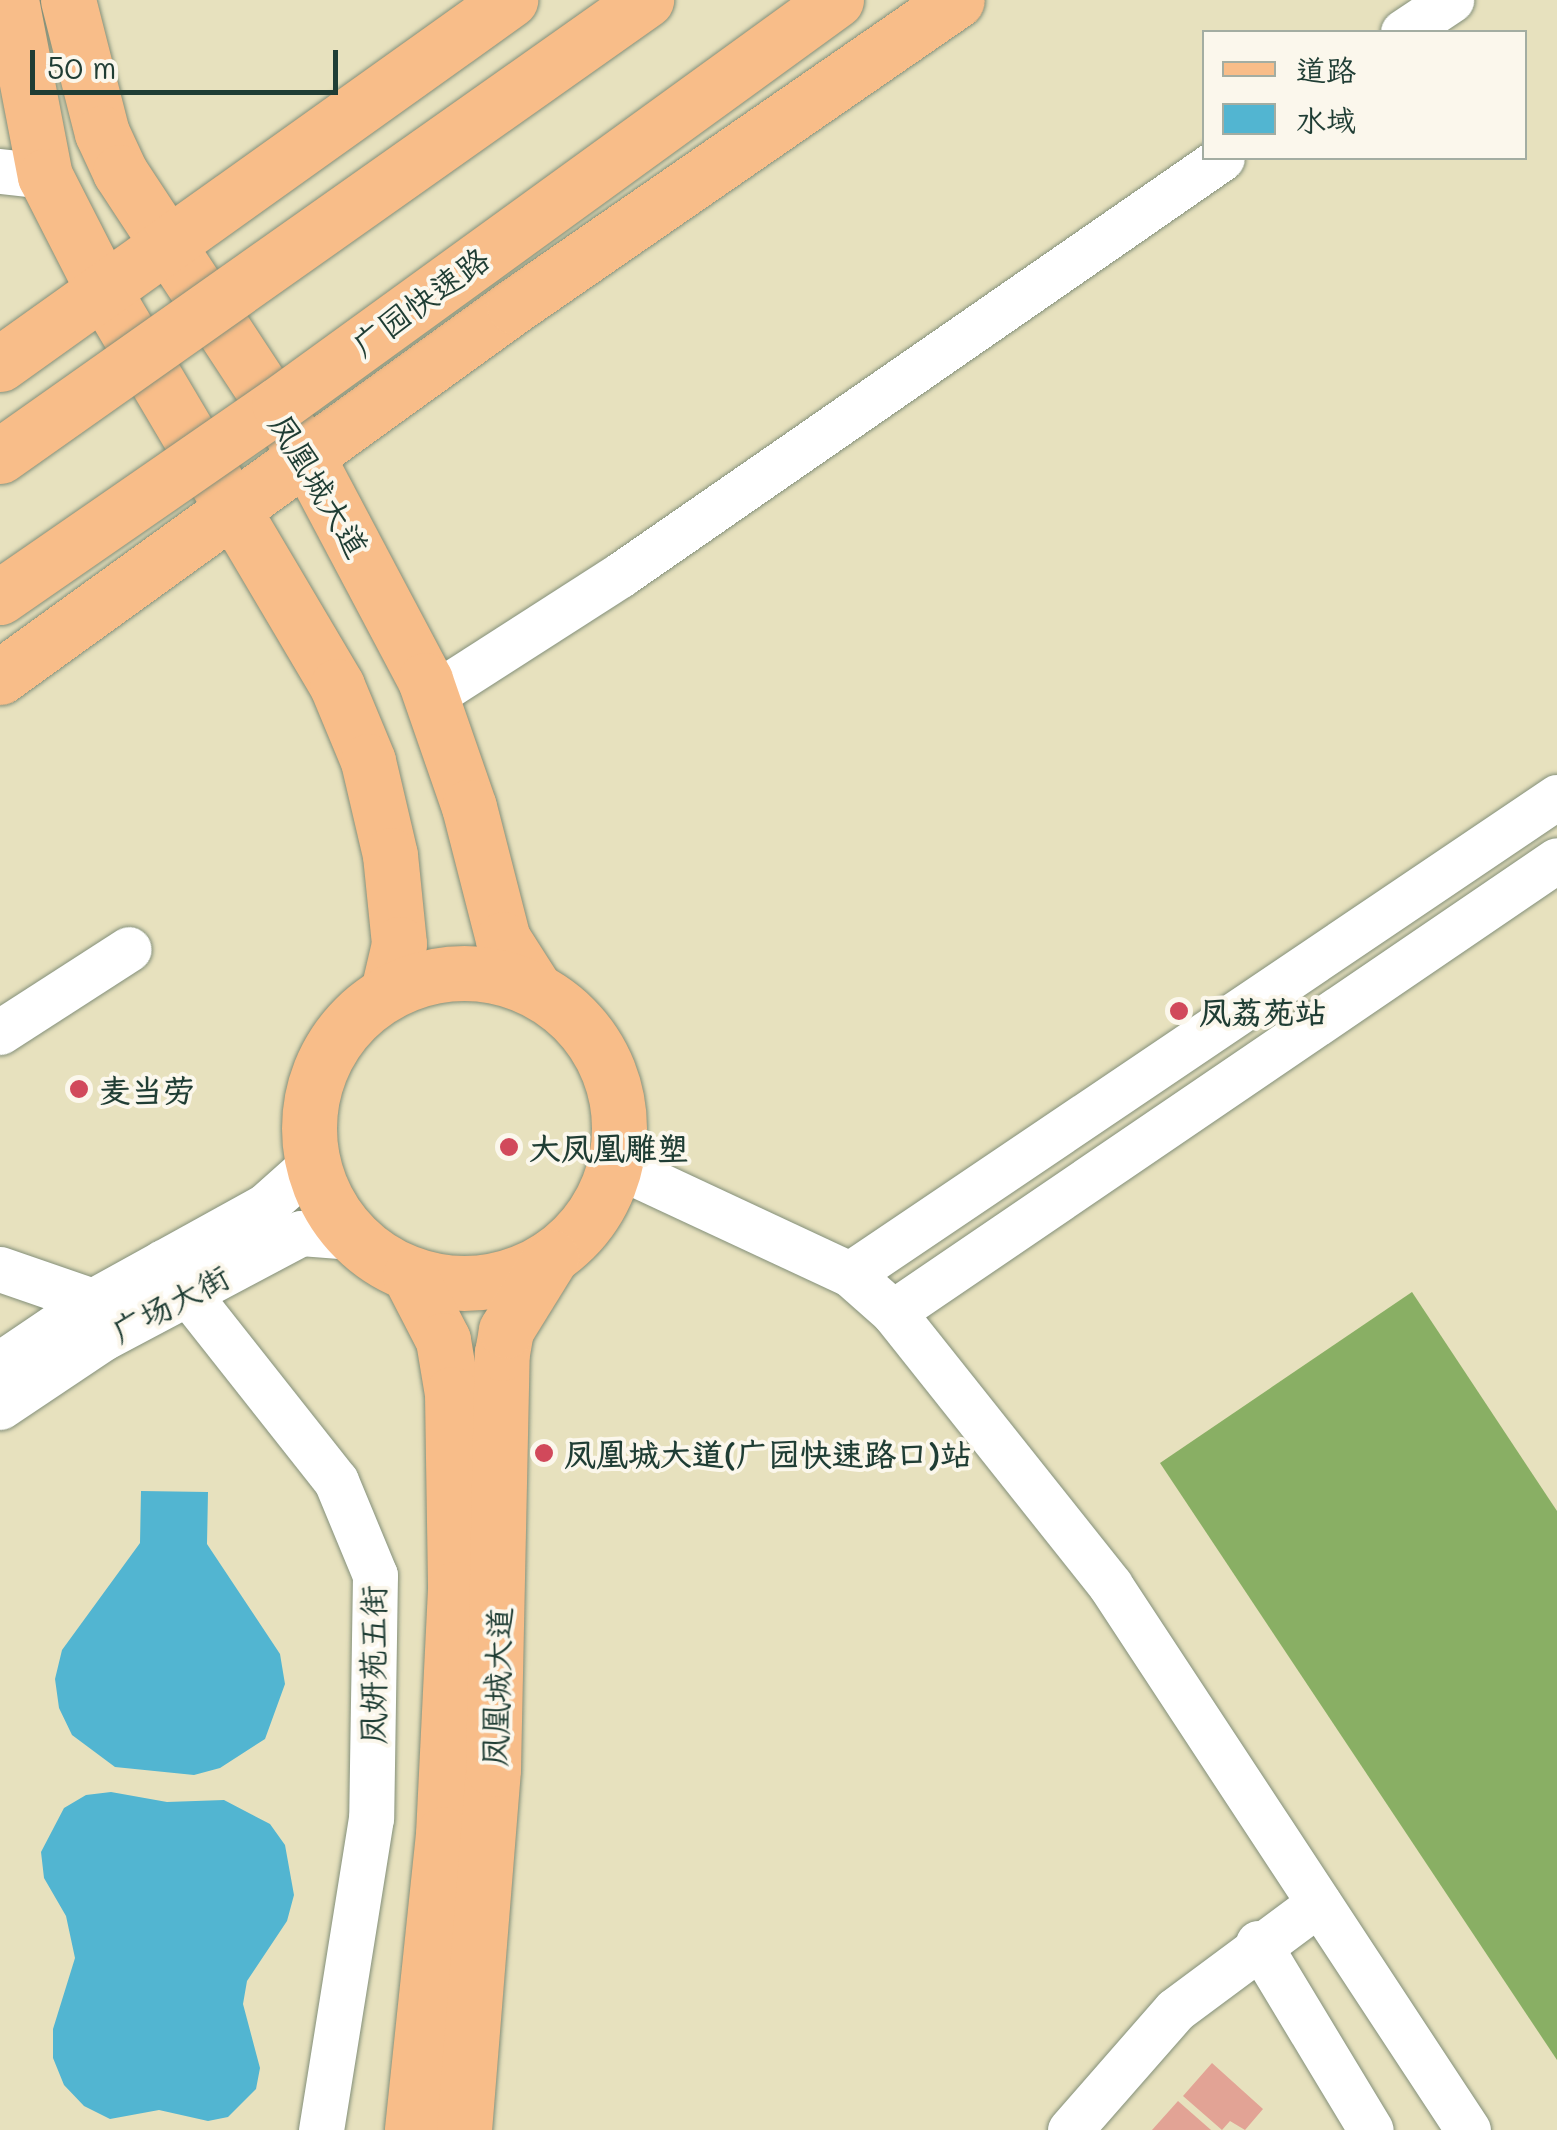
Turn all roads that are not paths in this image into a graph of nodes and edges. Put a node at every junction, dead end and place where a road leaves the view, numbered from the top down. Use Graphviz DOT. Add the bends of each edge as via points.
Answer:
graph roads {
  1 [pos="11,0"];
  2 [pos="68,0"];
  3 [pos="510,0"];
  4 [pos="646,0"];
  5 [pos="836,0"];
  6 [pos="957,0"];
  7 [pos="1451,0"];
  8 [pos="1406,30"];
  9 [pos="1219,160"];
  10 [pos="23,174"];
  11 [pos="166,242"];
  12 [pos="103,290"];
  13 [pos="0,364"];
  14 [pos="0,456"];
  15 [pos="307,458"];
  16 [pos="234,512"];
  17 [pos="0,597"];
  18 [pos="0,676"];
  19 [pos="430,697"];
  20 [pos="1557,798"];
  21 [pos="1557,860"];
  22 [pos="128,949"];
  23 [pos="535,989"];
  24 [pos="388,991"];
  25 [pos="0,1032"];
  26 [pos="616,1165"];
  27 [pos="311,1166"];
  28 [pos="353,1237"];
  29 [pos="551,1256"];
  30 [pos="0,1269"];
  31 [pos="850,1274"];
  32 [pos="410,1276"];
  33 [pos="174,1279"];
  34 [pos="93,1300"];
  35 [pos="893,1312"];
  36 [pos="0,1364"];
  37 [pos="0,1408"];
  38 [pos="1319,1904"];
  39 [pos="1258,1943"];
  40 [pos="320,2130"];
  41 [pos="412,2130"];
  42 [pos="464,2130"];
  43 [pos="1070,2130"];
  44 [pos="1371,2130"];
  45 [pos="1468,2130"];
  1 -- 10 [label="main road"];
  2 -- 11 [label="main road, 凤凰城大道" via="102,133"];
  3 -- 11 [label="main road"];
  4 -- 14 [label="main road, bridge"];
  5 -- 17 [label="main road, 广园快速路, bridge" via="279,404"];
  6 -- 15 [label="main road"];
  7 -- 8 [label="street"];
  9 -- 19 [label="street" via="620,575"];
  10 -- 12 [label="main road"];
  11 -- 12 [label="main road"];
  11 -- 15 [label="main road, 凤凰城大道"];
  12 -- 13 [label="main road"];
  12 -- 16 [label="main road"];
  15 -- 16 [label="main road"];
  15 -- 19 [label="main road, 凤凰城大道"];
  16 -- 18 [label="main road"];
  16 -- 24 [label="main road" via="337,686 368,761 390,855 399,944"];
  19 -- 23 [label="main road, 凤凰城大道" via="469,806 503,939"];
  20 -- 31 [label="street"];
  21 -- 35 [label="street"];
  22 -- 25 [label="street"];
  23 -- 24 [label="main road" via="487,973 436,974"];
  23 -- 26 [label="main road" via="578,1020 606,1063 620,1113"];
  24 -- 27 [label="main road" via="348,1023 320,1066 308,1115"];
  26 -- 29 [label="main road" via="596,1213"];
  26 -- 31 [label="street"];
  27 -- 28 [label="main road" via="331,1212"];
  27 -- 33 [label="street"];
  28 -- 32 [label="main road"];
  28 -- 33 [label="street, 广场大街" via="301,1233"];
  29 -- 32 [label="main road" via="514,1277 462,1284"];
  29 -- 42 [label="main road, 凤凰城大道" via="512,1318 502,1353 493,1769"];
  30 -- 34 [label="street"];
  31 -- 35 [label="street"];
  32 -- 41 [label="main road, 凤凰城大道" via="443,1340 452,1394 454,1589 442,1834"];
  33 -- 34 [label="street, 广场大街"];
  33 -- 37 [label="street, 广场大街" via="103,1338"];
  33 -- 40 [label="street, 凤妍苑五街" via="336,1482 374,1575 371,1818"];
  34 -- 36 [label="street, 广场大街"];
  35 -- 38 [label="street" via="1110,1586"];
  38 -- 39 [label="street"];
  38 -- 45 [label="street"];
  39 -- 43 [label="street" via="1175,2010"];
  39 -- 44 [label="street"];
}
